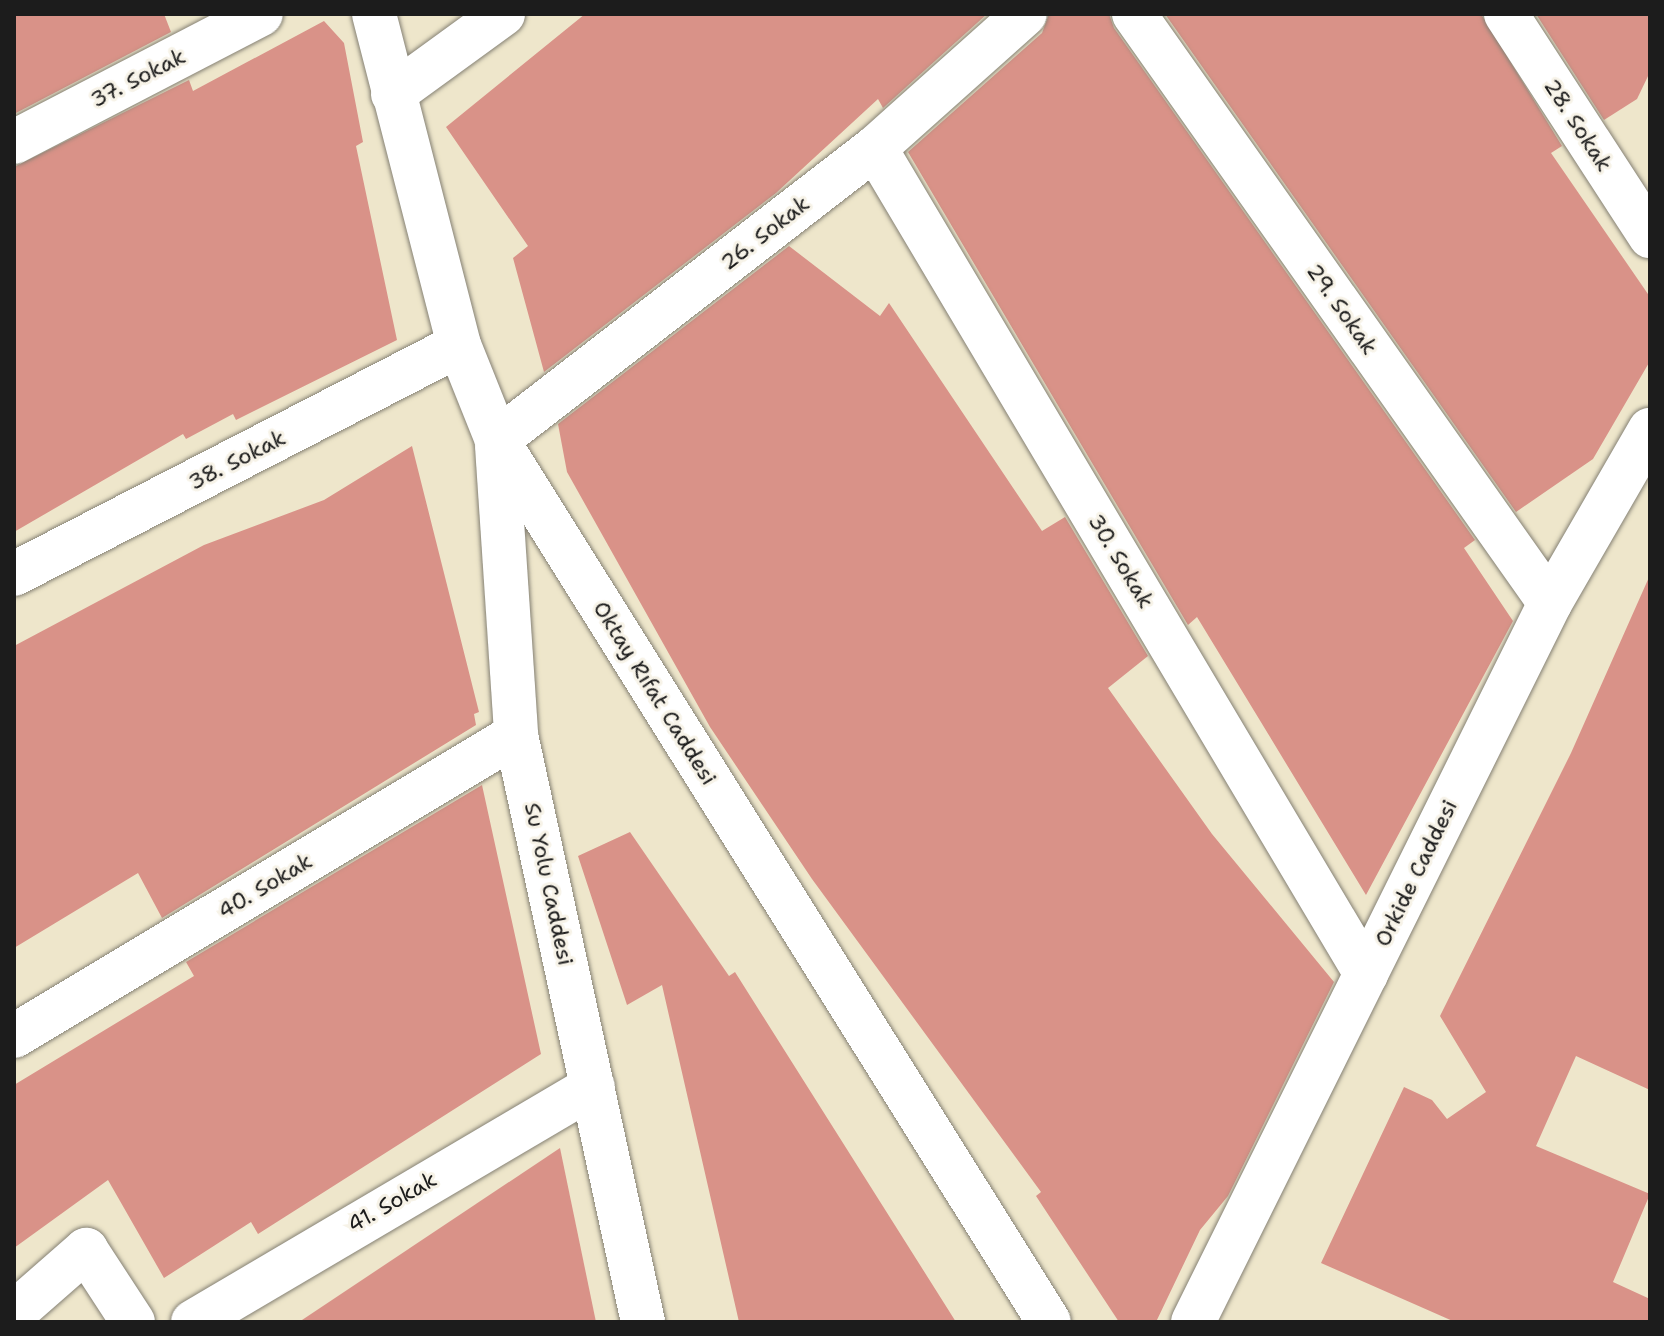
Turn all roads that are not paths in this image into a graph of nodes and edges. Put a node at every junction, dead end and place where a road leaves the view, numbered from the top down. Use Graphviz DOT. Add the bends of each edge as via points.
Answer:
graph roads {
  1 [pos="261,14"];
  2 [pos="374,14"];
  3 [pos="503,14"];
  4 [pos="1025,14"];
  5 [pos="1134,14"];
  6 [pos="1506,14"];
  7 [pos="191,31"];
  8 [pos="393,94"];
  9 [pos="14,142"];
  10 [pos="875,148"];
  11 [pos="1650,236"];
  12 [pos="459,345"];
  13 [pos="1650,430"];
  14 [pos="497,440"];
  15 [pos="14,574"];
  16 [pos="1550,603"];
  17 [pos="516,735"];
  18 [pos="1366,974"];
  19 [pos="14,1036"];
  20 [pos="593,1086"];
  21 [pos="14,1313"];
  22 [pos="133,1322"];
  23 [pos="193,1322"];
  24 [pos="643,1322"];
  25 [pos="1049,1322"];
  26 [pos="1193,1322"];
  1 -- 7 [label="street, 37. Sokak"];
  2 -- 8 [label="street, Oktay Rıfat Caddesi"];
  3 -- 8 [label="street"];
  4 -- 10 [label="street, 26. Sokak"];
  5 -- 16 [label="street, 29. Sokak"];
  6 -- 11 [label="street, 28. Sokak"];
  7 -- 9 [label="street, 37. Sokak"];
  8 -- 12 [label="street, Oktay Rıfat Caddesi"];
  10 -- 14 [label="street, 26. Sokak"];
  10 -- 18 [label="street, 30. Sokak"];
  12 -- 14 [label="street, Oktay Rıfat Caddesi"];
  12 -- 15 [label="street, 38. Sokak"];
  13 -- 16 [label="street, Orkide Caddesi"];
  14 -- 17 [label="street, Su Yolu Caddesi"];
  14 -- 25 [label="street, Oktay Rıfat Caddesi"];
  16 -- 18 [label="street, Orkide Caddesi"];
  17 -- 19 [label="street, 40. Sokak"];
  17 -- 20 [label="street, Su Yolu Caddesi"];
  18 -- 26 [label="street, Orkide Caddesi"];
  20 -- 23 [label="street, 41. Sokak"];
  20 -- 24 [label="street, Su Yolu Caddesi"];
  21 -- 22 [label="street" via="86,1250"];
}
